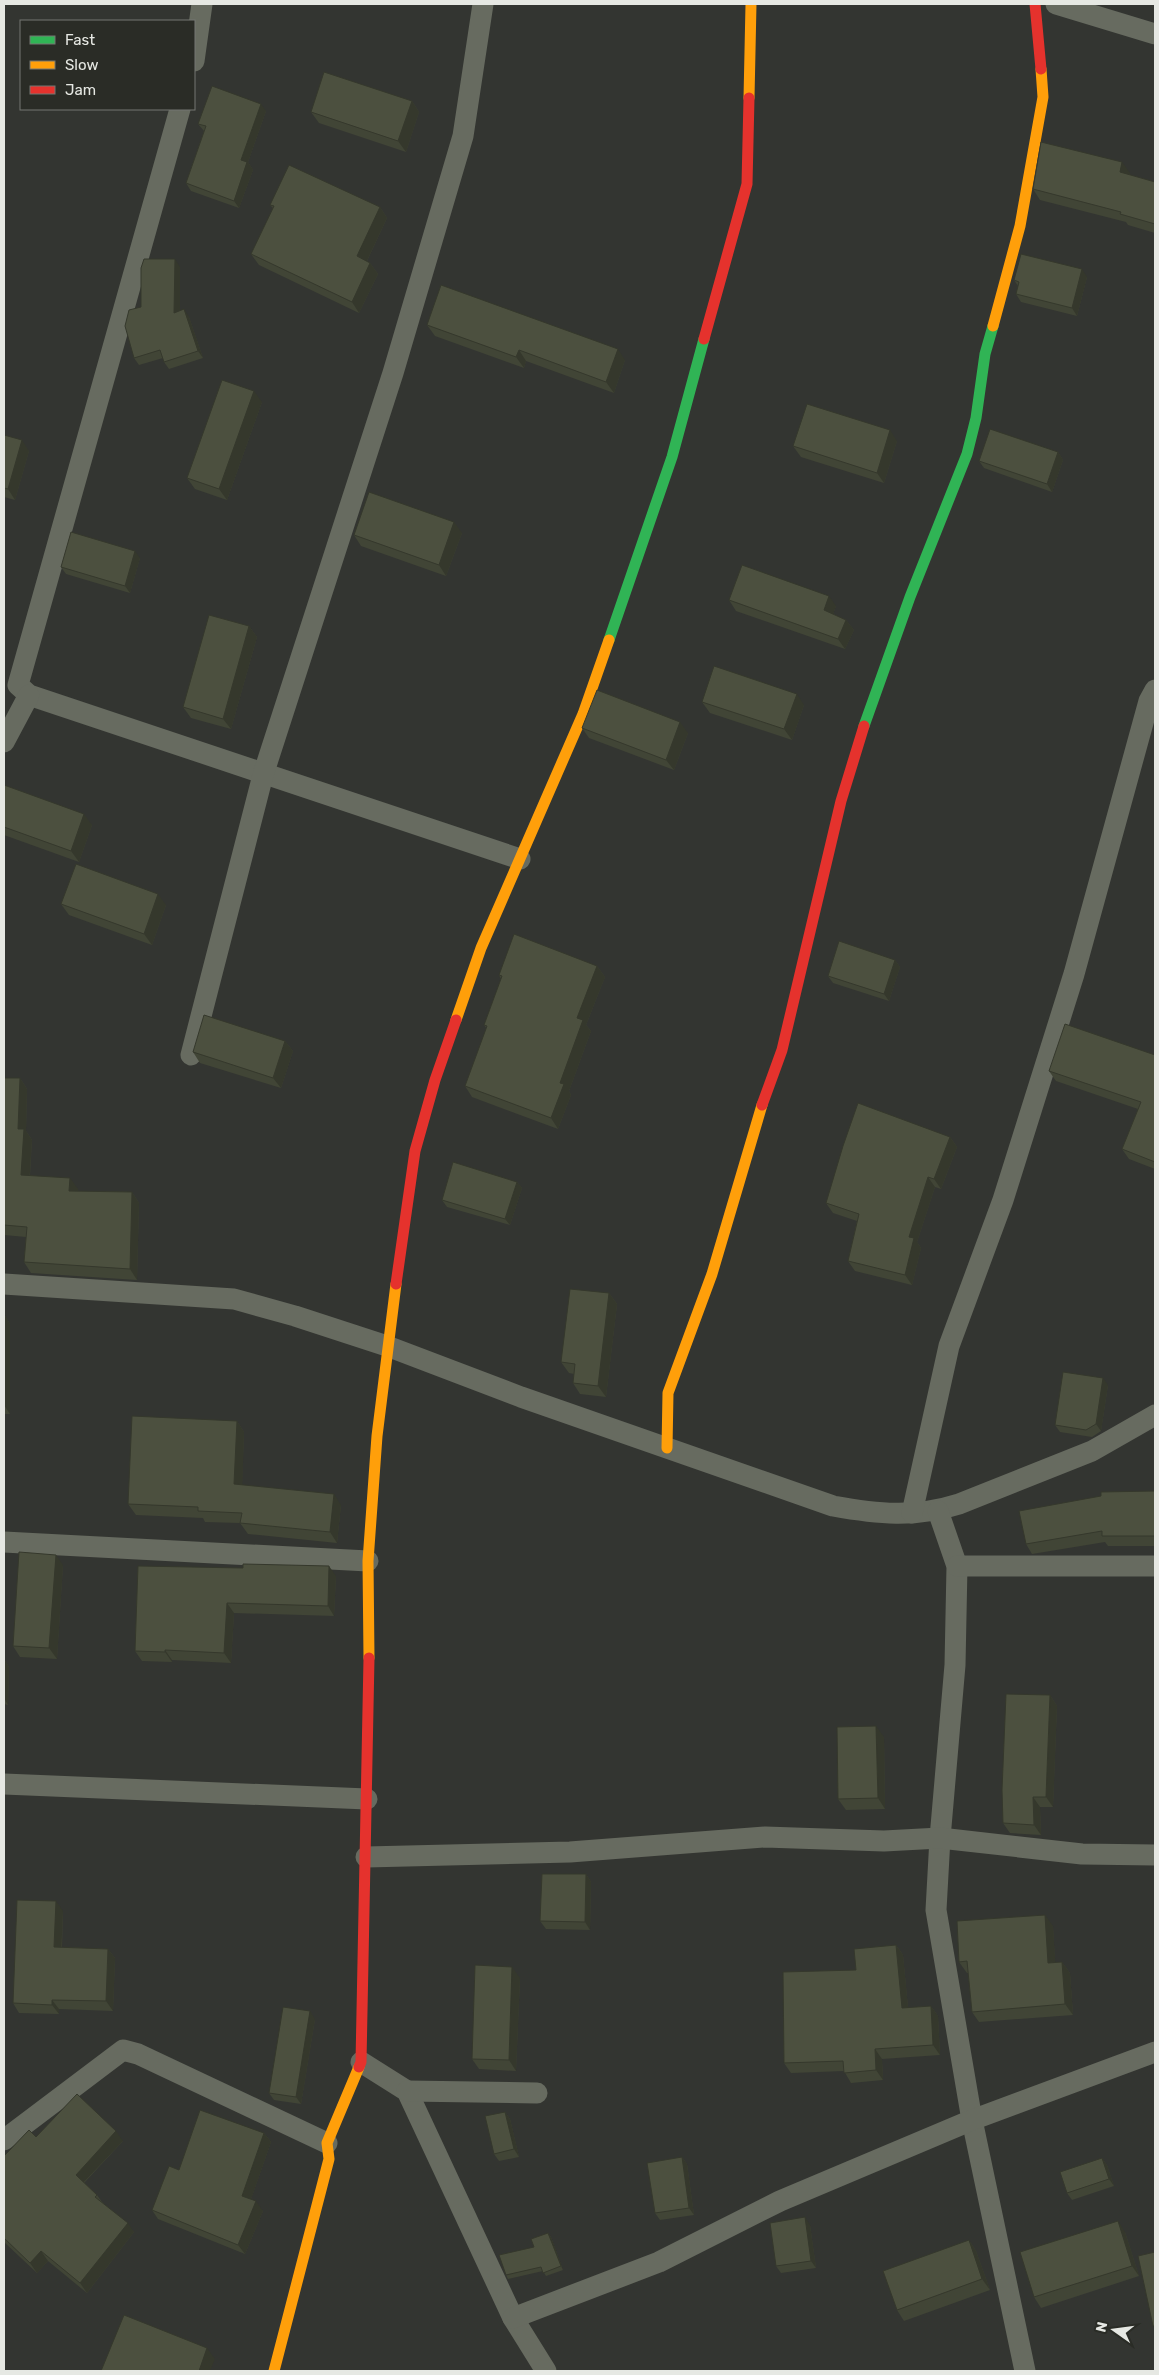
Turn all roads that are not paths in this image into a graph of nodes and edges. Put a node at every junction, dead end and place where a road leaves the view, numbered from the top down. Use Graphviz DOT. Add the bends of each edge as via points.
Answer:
graph roads {
  1 [pos="202,4"];
  2 [pos="483,4"];
  3 [pos="752,4"];
  4 [pos="1034,4"];
  5 [pos="1056,4"];
  6 [pos="1155,34"];
  7 [pos="195,54"];
  8 [pos="180,110"];
  9 [pos="1155,690"];
  10 [pos="29,696"];
  11 [pos="4,742"];
  12 [pos="263,775"];
  13 [pos="520,859"];
  14 [pos="191,1055"];
  15 [pos="4,1284"];
  16 [pos="387,1346"];
  17 [pos="1155,1415"];
  18 [pos="667,1448"];
  19 [pos="938,1511"];
  20 [pos="912,1513"];
  21 [pos="4,1542"];
  22 [pos="368,1561"];
  23 [pos="957,1566"];
  24 [pos="1155,1566"];
  25 [pos="4,1784"];
  26 [pos="367,1799"];
  27 [pos="940,1838"];
  28 [pos="1155,1855"];
  29 [pos="366,1858"];
  30 [pos="1155,2052"];
  31 [pos="361,2062"];
  32 [pos="407,2090"];
  33 [pos="537,2093"];
  34 [pos="972,2120"];
  35 [pos="4,2140"];
  36 [pos="327,2143"];
  37 [pos="513,2318"];
  38 [pos="274,2371"];
  39 [pos="546,2371"];
  40 [pos="1025,2371"];
  1 -- 7 [label="street"];
  2 -- 12 [label="street" via="463,136 393,372"];
  3 -- 13 [label="street" via="747,184 672,457 583,714"];
  4 -- 18 [label="street" via="1043,97 1020,226 985,354 967,454 910,597 840,801 782,1050 761,1107 712,1274 668,1393"];
  5 -- 6 [label="street"];
  8 -- 10 [label="street" via="18,685"];
  9 -- 20 [label="street" via="1149,701 1074,974 1006,1191 949,1346"];
  10 -- 11 [label="street"];
  10 -- 12 [label="street"];
  12 -- 13 [label="street"];
  12 -- 14 [label="street"];
  13 -- 16 [label="street" via="482,948 435,1080 415,1151"];
  15 -- 16 [label="street" via="234,1299"];
  16 -- 18 [label="street"];
  16 -- 22 [label="street"];
  17 -- 19 [label="street" via="1092,1451"];
  18 -- 20 [label="street" via="833,1506 878,1514"];
  19 -- 20 [label="street"];
  19 -- 23 [label="street"];
  21 -- 22 [label="street"];
  22 -- 26 [label="street"];
  23 -- 24 [label="street"];
  23 -- 27 [label="street" via="955,1665"];
  25 -- 26 [label="street"];
  26 -- 29 [label="street"];
  27 -- 28 [label="street" via="1082,1854"];
  27 -- 29 [label="street" via="884,1841 764,1837 570,1852"];
  27 -- 34 [label="street" via="936,1910"];
  29 -- 31 [label="street"];
  30 -- 34 [label="street"];
  31 -- 32 [label="street"];
  31 -- 36 [label="street"];
  32 -- 33 [label="street"];
  32 -- 37 [label="street"];
  34 -- 37 [label="street" via="780,2201 659,2262"];
  34 -- 40 [label="street"];
  35 -- 36 [label="street" via="123,2050 138,2054"];
  36 -- 38 [label="street" via="329,2159"];
  37 -- 39 [label="street"];
}
